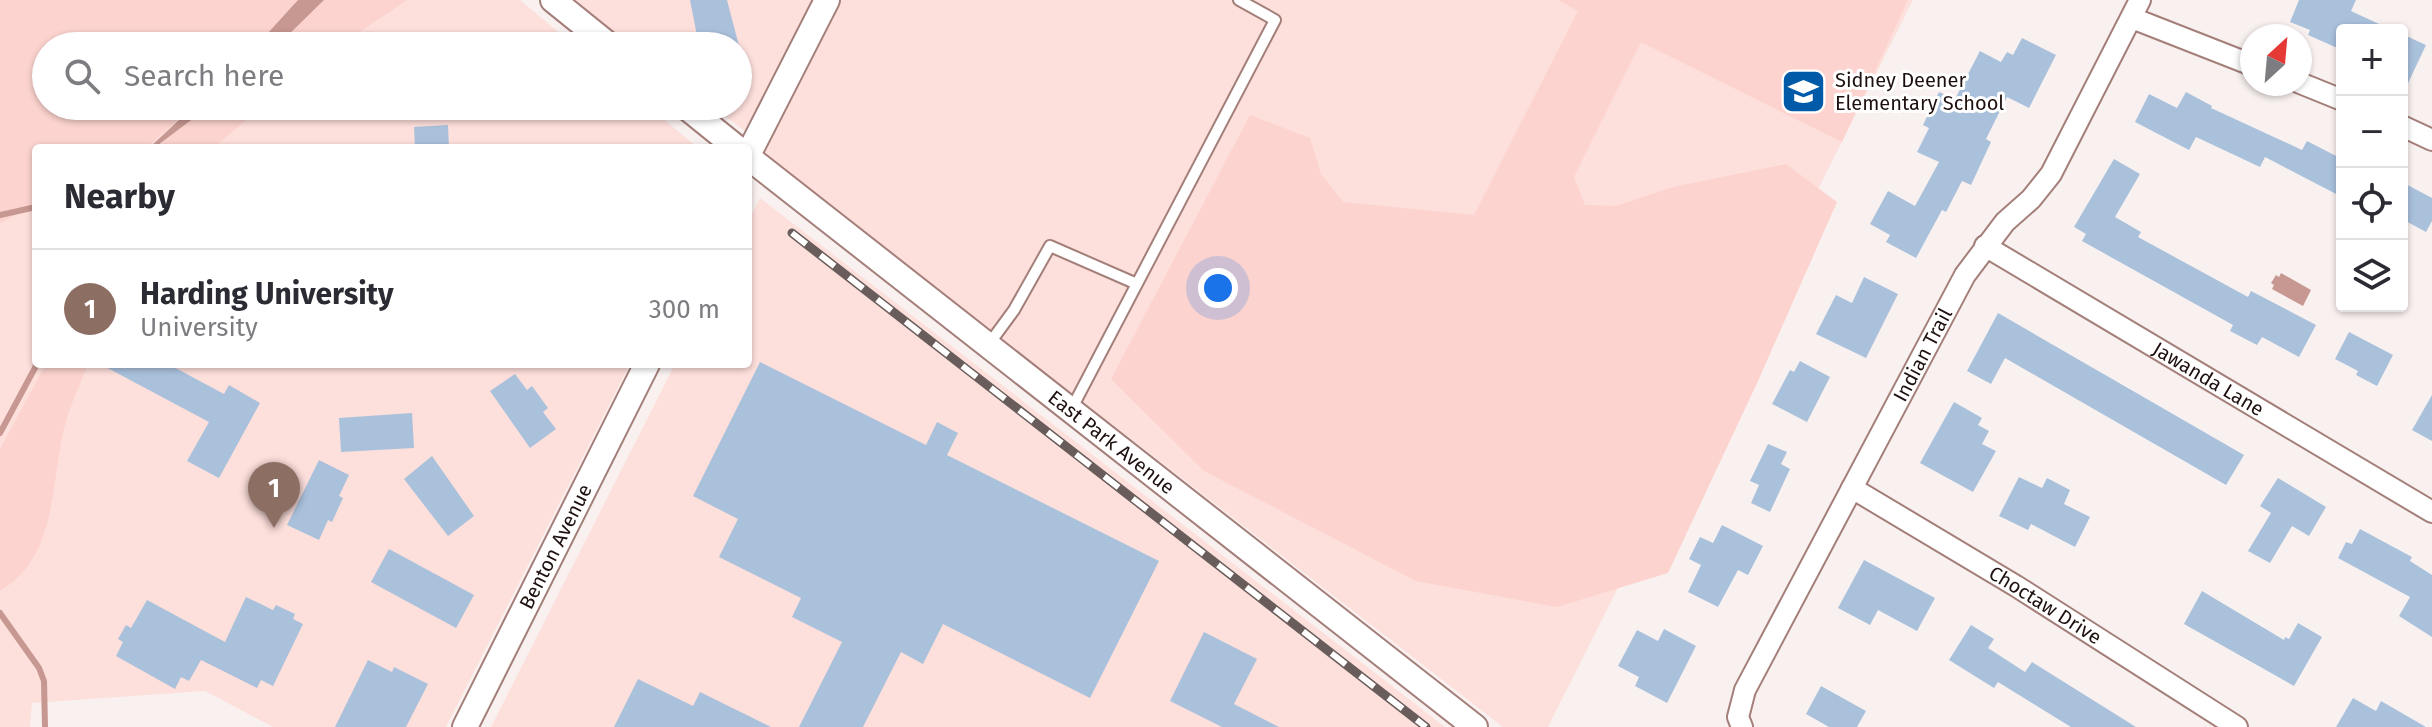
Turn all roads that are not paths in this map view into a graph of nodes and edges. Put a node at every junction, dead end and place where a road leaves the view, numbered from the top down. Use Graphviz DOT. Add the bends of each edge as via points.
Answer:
graph roads {
  1 [pos="553,0"];
  2 [pos="827,0"];
  3 [pos="1239,0"];
  4 [pos="2136,9"];
  5 [pos="593,32"];
  6 [pos="2240,59"];
  7 [pos="2312,88"];
  8 [pos="2336,98"];
  9 [pos="702,120"];
  10 [pos="2408,129"];
  11 [pos="2432,140"];
  12 [pos="732,144"];
  13 [pos="752,148"];
  14 [pos="752,159"];
  15 [pos="1985,246"];
  16 [pos="1137,284"];
  17 [pos="988,346"];
  18 [pos="645,368"];
  19 [pos="1071,410"];
  20 [pos="1852,488"];
  21 [pos="2432,512"];
  22 [pos="465,727"];
  23 [pos="1475,727"];
  24 [pos="1742,727"];
  25 [pos="2237,727"];
  1 -- 5 [label="street"];
  2 -- 13 [label="street"];
  3 -- 16 [label="lane" via="1275,20"];
  4 -- 6 [label="street"];
  4 -- 15 [label="street, Indian Trail" via="2051,174"];
  7 -- 8 [label="street"];
  9 -- 12 [label="street"];
  10 -- 11 [label="street"];
  14 -- 17 [label="street, East Park Avenue"];
  15 -- 20 [label="street, Indian Trail" via="1951,298"];
  15 -- 21 [label="street, Jawanda Lane"];
  16 -- 17 [label="lane" via="1050,246"];
  16 -- 19 [label="lane"];
  17 -- 19 [label="street, East Park Avenue"];
  18 -- 22 [label="street, Benton Avenue"];
  19 -- 23 [label="street, East Park Avenue"];
  20 -- 24 [label="street, Indian Trail" via="1745,690 1738,717"];
  20 -- 25 [label="street, Choctaw Drive"];
}
